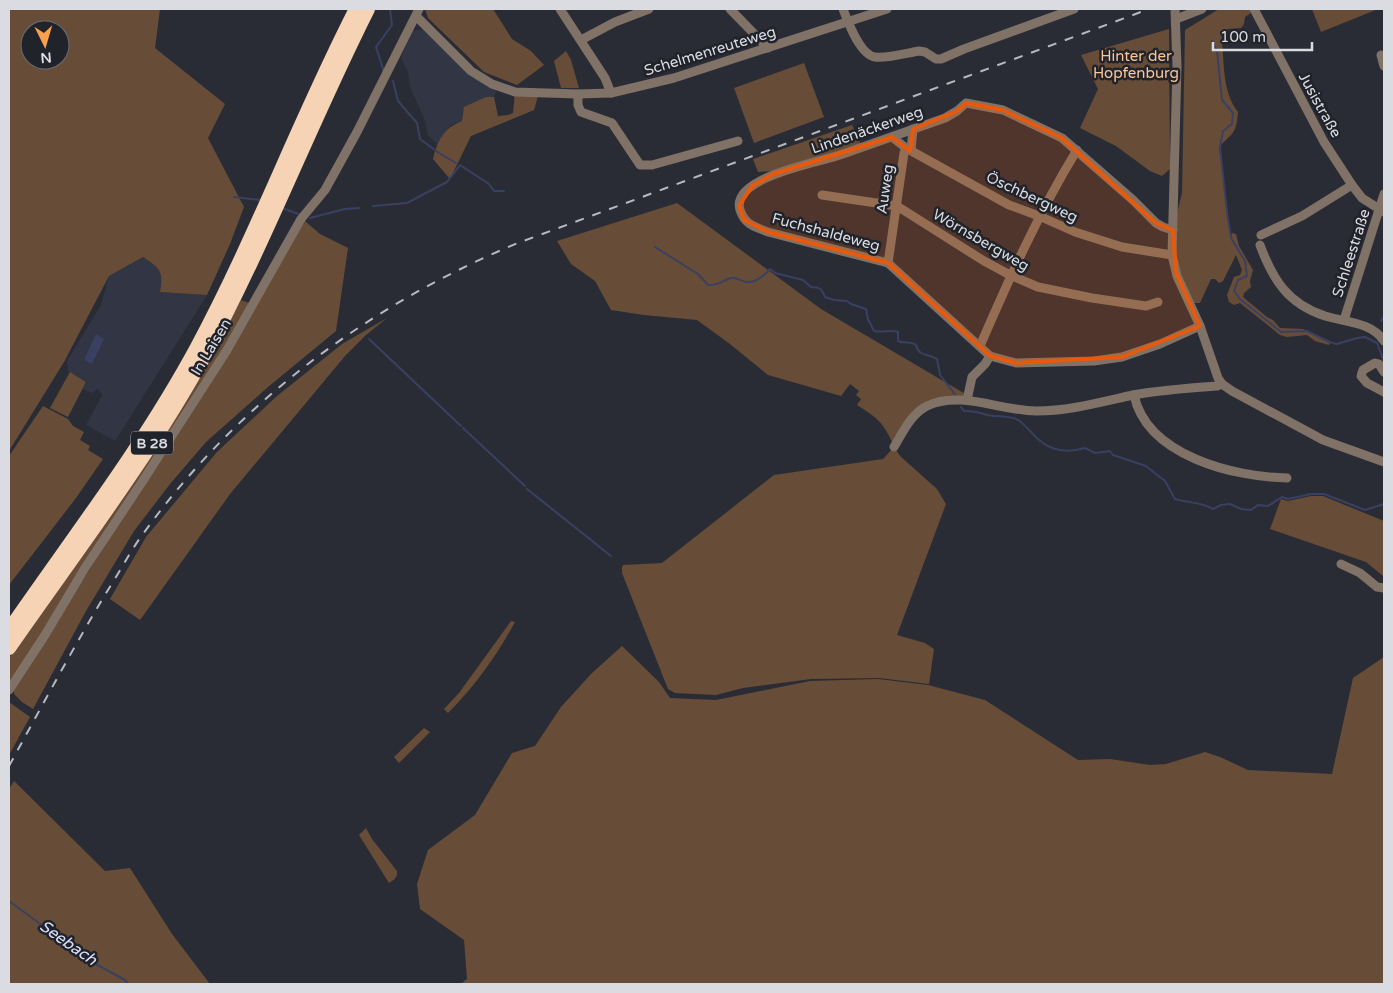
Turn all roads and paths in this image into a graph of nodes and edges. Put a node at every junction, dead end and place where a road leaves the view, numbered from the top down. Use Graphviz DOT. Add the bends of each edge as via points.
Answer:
graph roads {
  1 [pos="560,9"];
  2 [pos="649,9"];
  3 [pos="730,9"];
  4 [pos="843,9"];
  5 [pos="887,9"];
  6 [pos="1074,9"];
  7 [pos="1175,9"];
  8 [pos="1202,9"];
  9 [pos="1254,9"];
  10 [pos="361,10"];
  11 [pos="418,13"];
  12 [pos="1176,19"];
  13 [pos="847,21"];
  14 [pos="581,40"];
  15 [pos="768,48"];
  16 [pos="1381,56"];
  17 [pos="1384,66"];
  18 [pos="611,93"];
  19 [pos="578,94"];
  20 [pos="913,129"];
  21 [pos="892,137"];
  22 [pos="738,141"];
  23 [pos="909,149"];
  24 [pos="1077,150"];
  25 [pos="773,174"];
  26 [pos="1352,185"];
  27 [pos="1384,194"];
  28 [pos="822,195"];
  29 [pos="897,206"];
  30 [pos="1382,210"];
  31 [pos="1039,216"];
  32 [pos="265,220"];
  33 [pos="1173,230"];
  34 [pos="1172,255"];
  35 [pos="888,263"];
  36 [pos="1010,275"];
  37 [pos="1158,302"];
  38 [pos="1344,320"];
  39 [pos="1200,326"];
  40 [pos="1384,341"];
  41 [pos="980,346"];
  42 [pos="990,356"];
  43 [pos="1384,372"];
  44 [pos="1222,384"];
  45 [pos="1384,392"];
  46 [pos="1134,395"];
  47 [pos="967,400"];
  48 [pos="894,447"];
  49 [pos="1384,462"];
  50 [pos="1288,478"];
  51 [pos="1341,564"];
  52 [pos="1384,588"];
  53 [pos="9,630"];
  54 [pos="9,648"];
  55 [pos="9,690"];
  1 -- 14 [label="street"];
  2 -- 14 [label="street"];
  3 -- 15 [label="street"];
  4 -- 13 [label="street"];
  5 -- 13 [label="street, Schelmenreuteweg"];
  6 -- 13 [label="street" via="941,59 925,52 874,57 866,52"];
  7 -- 12 [label="street"];
  8 -- 12 [label="street"];
  9 -- 26 [label="street, Jusistraße" via="1324,142"];
  10 -- 32 [label="highway, B 28" via="337,71"];
  11 -- 19 [label="street, Schelmenreuteweg" via="471,71 492,84 515,92"];
  11 -- 55 [label="street, In Laisen" via="325,190 301,220 227,350"];
  12 -- 33 [label="street"];
  13 -- 15 [label="street, Schelmenreuteweg"];
  14 -- 18 [label="street"];
  15 -- 18 [label="street, Schelmenreuteweg" via="674,78"];
  16 -- 17 [label="street"];
  18 -- 19 [label="street, Schelmenreuteweg"];
  19 -- 22 [label="street" via="581,112 612,123 640,165 652,165"];
  20 -- 21 [label="street, Lindenäckerweg"];
  20 -- 23 [label="street, Auweg"];
  20 -- 24 [label="street, Lindenäckerweg" via="951,114 966,103 999,109 1022,118 1062,138"];
  21 -- 23 [label="street, Öschbergweg"];
  21 -- 25 [label="street, Lindenäckerweg"];
  23 -- 29 [label="street, Auweg"];
  23 -- 31 [label="street, Öschbergweg" via="1009,205"];
  24 -- 31 [label="street"];
  24 -- 33 [label="street" via="1156,223"];
  25 -- 35 [label="street, Fuchshaldeweg" via="752,186 741,199 741,212 750,225"];
  26 -- 30 [label="street, Jusistraße" via="1362,198"];
  26 -- 38 [label="street" via="1260,240 1268,266 1290,296 1304,307"];
  27 -- 30 [label="street, Schleestraße"];
  28 -- 29 [label="street, Wörnsbergweg"];
  29 -- 35 [label="street, Auweg"];
  29 -- 36 [label="street, Wörnsbergweg"];
  30 -- 38 [label="street, Schleestraße"];
  31 -- 34 [label="street, Öschbergweg" via="1122,247"];
  31 -- 36 [label="street"];
  32 -- 53 [label="highway, B 28" via="158,414"];
  32 -- 54 [label="highway, B 28" via="223,320 166,421"];
  33 -- 34 [label="street"];
  34 -- 39 [label="street" via="1177,276"];
  35 -- 41 [label="street, Fuchshaldeweg"];
  36 -- 37 [label="street, Wörnsbergweg" via="1038,287 1092,298 1146,306"];
  36 -- 41 [label="street"];
  38 -- 40 [label="street" via="1371,329"];
  39 -- 42 [label="street, Fuchshaldeweg" via="1122,357 1094,361 1016,363"];
  39 -- 44 [label="street"];
  41 -- 42 [label="street, Fuchshaldeweg"];
  42 -- 47 [label="street" via="972,377"];
  43 -- 45 [label="street" via="1375,363 1363,370 1361,376"];
  44 -- 46 [label="street"];
  44 -- 49 [label="street" via="1323,440"];
  46 -- 47 [label="street" via="1091,405 1037,411 1014,410"];
  46 -- 50 [label="street" via="1147,426 1162,440 1206,464 1268,481"];
  47 -- 48 [label="street" via="927,406 911,418"];
  51 -- 52 [label="street" via="1360,572 1377,587"];
}
